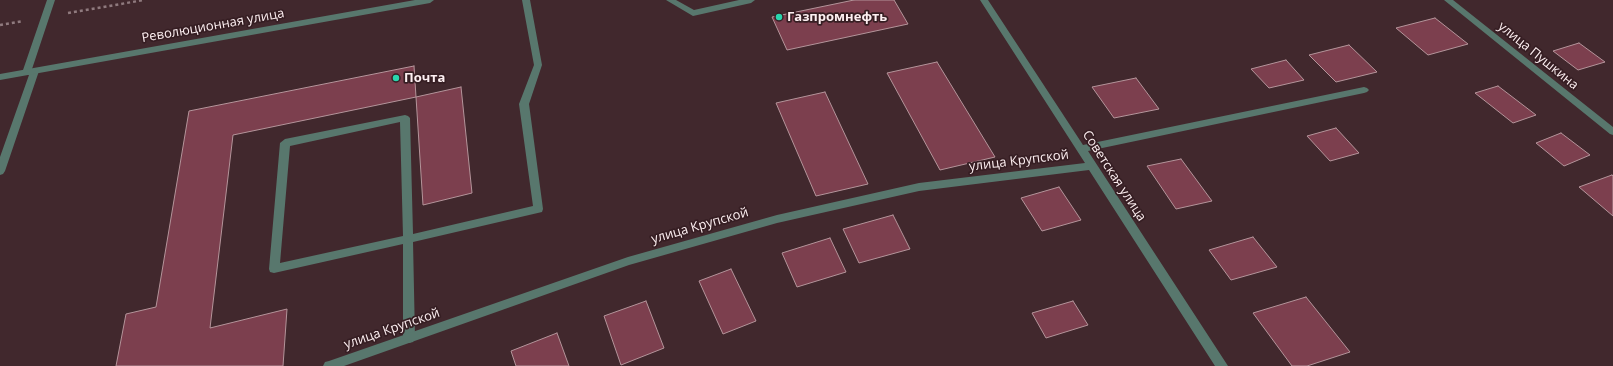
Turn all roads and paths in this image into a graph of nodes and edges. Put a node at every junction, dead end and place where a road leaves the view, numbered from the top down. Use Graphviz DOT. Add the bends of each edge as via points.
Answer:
graph roads {
  1 [pos="51,0"];
  2 [pos="144,0"];
  3 [pos="430,0"];
  4 [pos="526,0"];
  5 [pos="670,0"];
  6 [pos="751,0"];
  7 [pos="984,0"];
  8 [pos="1448,0"];
  9 [pos="45,17"];
  10 [pos="0,25"];
  11 [pos="30,72"];
  12 [pos="0,77"];
  13 [pos="1364,90"];
  14 [pos="1613,132"];
  15 [pos="1082,149"];
  16 [pos="1092,166"];
  17 [pos="0,171"];
  18 [pos="408,239"];
  19 [pos="409,338"];
  20 [pos="329,366"];
  21 [pos="1222,366"];
  1 -- 9 [label="street"];
  2 -- 9 [label="path"];
  3 -- 11 [label="street, Революционная улица"];
  4 -- 18 [label="street" via="538,65 524,104 538,210"];
  5 -- 6 [label="street" via="693,13"];
  7 -- 15 [label="street, Советская улица"];
  8 -- 14 [label="street, улица Пушкина"];
  9 -- 10 [label="path"];
  9 -- 11 [label="street"];
  11 -- 12 [label="street, Революционная улица"];
  11 -- 17 [label="street"];
  13 -- 15 [label="street, улица Крупской"];
  15 -- 16 [label="street, Советская улица"];
  16 -- 19 [label="street, улица Крупской" via="919,187 777,219 628,261"];
  16 -- 21 [label="street, Советская улица"];
  18 -- 18 [label="street" via="274,269 285,143 405,118"];
  18 -- 19 [label="street"];
  19 -- 20 [label="street, улица Крупской"];
}
